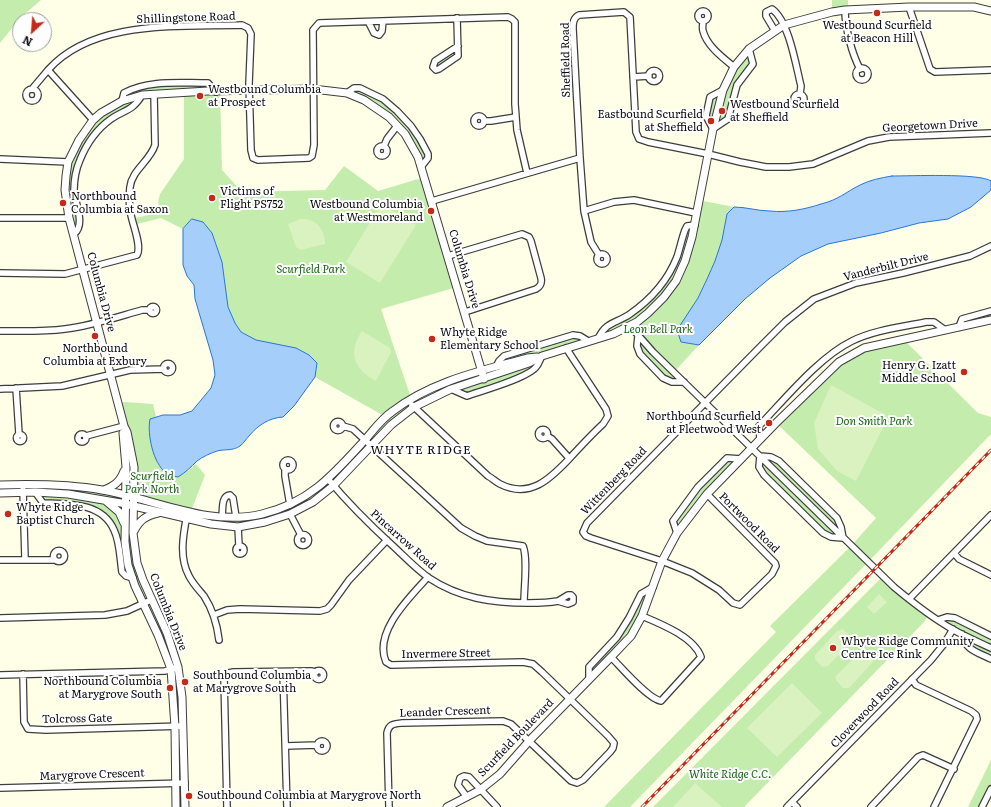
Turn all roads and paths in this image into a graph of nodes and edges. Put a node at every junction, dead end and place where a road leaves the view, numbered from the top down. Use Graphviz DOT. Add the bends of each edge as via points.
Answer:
graph roads {
  1 [pos="909,7"];
  2 [pos="845,10"];
  3 [pos="991,11"];
  4 [pos="457,18"];
  5 [pos="383,21"];
  6 [pos="703,21"];
  7 [pos="369,23"];
  8 [pos="784,26"];
  9 [pos="775,31"];
  10 [pos="458,46"];
  11 [pos="750,49"];
  12 [pos="734,67"];
  13 [pos="860,69"];
  14 [pos="48,70"];
  15 [pos="991,70"];
  16 [pos="649,76"];
  17 [pos="633,77"];
  18 [pos="32,89"];
  19 [pos="313,89"];
  20 [pos="249,90"];
  21 [pos="216,92"];
  22 [pos="347,92"];
  23 [pos="154,94"];
  24 [pos="800,94"];
  25 [pos="142,95"];
  26 [pos="122,101"];
  27 [pos="516,117"];
  28 [pos="93,120"];
  29 [pos="484,121"];
  30 [pos="397,126"];
  31 [pos="713,128"];
  32 [pos="991,133"];
  33 [pos="384,146"];
  34 [pos="708,154"];
  35 [pos="580,158"];
  36 [pos="0,159"];
  37 [pos="68,162"];
  38 [pos="422,167"];
  39 [pos="528,173"];
  40 [pos="432,201"];
  41 [pos="584,211"];
  42 [pos="696,213"];
  43 [pos="0,218"];
  44 [pos="69,218"];
  45 [pos="695,225"];
  46 [pos="74,234"];
  47 [pos="991,246"];
  48 [pos="599,254"];
  49 [pos="448,256"];
  50 [pos="83,269"];
  51 [pos="0,273"];
  52 [pos="150,310"];
  53 [pos="991,311"];
  54 [pos="465,312"];
  55 [pos="991,320"];
  56 [pos="97,322"];
  57 [pos="630,326"];
  58 [pos="959,327"];
  59 [pos="945,330"];
  60 [pos="0,331"];
  61 [pos="638,336"];
  62 [pos="598,337"];
  63 [pos="588,341"];
  64 [pos="566,348"];
  65 [pos="539,356"];
  66 [pos="496,367"];
  67 [pos="164,369"];
  68 [pos="482,371"];
  69 [pos="110,374"];
  70 [pos="484,379"];
  71 [pos="684,382"];
  72 [pos="16,388"];
  73 [pos="451,388"];
  74 [pos="0,389"];
  75 [pos="408,400"];
  76 [pos="705,402"];
  77 [pos="414,407"];
  78 [pos="124,426"];
  79 [pos="343,426"];
  80 [pos="19,434"];
  81 [pos="86,436"];
  82 [pos="547,436"];
  83 [pos="760,439"];
  84 [pos="365,440"];
  85 [pos="372,446"];
  86 [pos="752,448"];
  87 [pos="760,456"];
  88 [pos="569,458"];
  89 [pos="741,458"];
  90 [pos="126,467"];
  91 [pos="286,470"];
  92 [pos="328,479"];
  93 [pos="23,484"];
  94 [pos="0,485"];
  95 [pos="333,486"];
  96 [pos="103,490"];
  97 [pos="23,492"];
  98 [pos="35,492"];
  99 [pos="0,493"];
  100 [pos="707,494"];
  101 [pos="126,495"];
  102 [pos="134,498"];
  103 [pos="104,500"];
  104 [pos="129,505"];
  105 [pos="290,505"];
  106 [pos="188,512"];
  107 [pos="159,513"];
  108 [pos="290,514"];
  109 [pos="991,515"];
  110 [pos="222,517"];
  111 [pos="236,517"];
  112 [pos="186,519"];
  113 [pos="126,526"];
  114 [pos="238,527"];
  115 [pos="133,533"];
  116 [pos="677,533"];
  117 [pos="301,535"];
  118 [pos="843,538"];
  119 [pos="387,540"];
  120 [pos="240,546"];
  121 [pos="954,553"];
  122 [pos="0,560"];
  123 [pos="25,560"];
  124 [pos="54,560"];
  125 [pos="662,561"];
  126 [pos="991,575"];
  127 [pos="428,577"];
  128 [pos="133,578"];
  129 [pos="653,587"];
  130 [pos="909,599"];
  131 [pos="151,600"];
  132 [pos="558,601"];
  133 [pos="143,603"];
  134 [pos="524,603"];
  135 [pos="214,615"];
  136 [pos="642,616"];
  137 [pos="0,618"];
  138 [pos="938,620"];
  139 [pos="953,629"];
  140 [pos="962,634"];
  141 [pos="991,636"];
  142 [pos="219,640"];
  143 [pos="991,648"];
  144 [pos="611,657"];
  145 [pos="991,659"];
  146 [pos="175,668"];
  147 [pos="284,672"];
  148 [pos="316,672"];
  149 [pos="23,674"];
  150 [pos="0,675"];
  151 [pos="590,679"];
  152 [pos="912,679"];
  153 [pos="570,698"];
  154 [pos="175,726"];
  155 [pos="183,726"];
  156 [pos="530,740"];
  157 [pos="286,746"];
  158 [pos="317,746"];
  159 [pos="954,769"];
  160 [pos="176,783"];
  161 [pos="185,783"];
  162 [pos="0,788"];
  163 [pos="991,788"];
  164 [pos="480,790"];
  165 [pos="467,797"];
  166 [pos="792,802"];
  167 [pos="451,806"];
  168 [pos="176,807"];
  169 [pos="185,807"];
  170 [pos="227,807"];
  171 [pos="287,807"];
  172 [pos="389,807"];
  173 [pos="497,807"];
  174 [pos="788,807"];
  175 [pos="797,807"];
  176 [pos="871,807"];
  177 [pos="934,807"];
  178 [pos="982,807"];
  1 -- 2 [label="street"];
  1 -- 3 [label="street" via="974,7"];
  1 -- 15 [label="street" via="930,69 935,72"];
  2 -- 8 [label="street"];
  2 -- 13 [label="street" via="855,60"];
  4 -- 5 [label="street"];
  4 -- 10 [label="street"];
  4 -- 27 [label="street" via="508,17 515,22"];
  5 -- 7 [label="street"];
  5 -- 7 [label="street" via="379,34 374,33"];
  6 -- 12 [label="street" via="703,30 710,44"];
  7 -- 19 [label="street" via="319,23 315,26"];
  8 -- 9 [label="street"];
  8 -- 9 [label="street" via="776,11 772,8 768,10 766,16"];
  8 -- 24 [label="street" via="801,86"];
  9 -- 11 [label="street"];
  10 -- 10 [label="street" via="435,61 433,67 439,69 458,56"];
  11 -- 12 [label="street"];
  11 -- 31 [label="street" via="753,64 738,85 728,119"];
  12 -- 31 [label="street" via="723,90"];
  14 -- 18 [label="street, Shillingstone Road"];
  14 -- 20 [label="street, Shillingstone Road" via="69,52 95,39 122,32 144,28 242,25 248,28 251,34"];
  14 -- 28 [label="street"];
  16 -- 17 [label="street"];
  17 -- 34 [label="street, Sheffield Road" via="636,132 639,139"];
  17 -- 35 [label="street, Sheffield Road" via="632,22 629,15 620,12 583,14 575,17 573,29"];
  19 -- 20 [label="street, Columbia Drive"];
  19 -- 20 [label="street, Shillingstone Road" via="312,156 264,160 253,158 251,154"];
  19 -- 22 [label="street, Columbia Drive"];
  20 -- 21 [label="street, Columbia Drive"];
  21 -- 23 [label="street, Columbia Drive"];
  21 -- 26 [label="street, Columbia Drive" via="208,83 139,86 124,93"];
  22 -- 30 [label="street, Columbia Drive" via="378,108"];
  22 -- 38 [label="street, Columbia Drive" via="360,88 397,111 420,138 428,154"];
  23 -- 25 [label="street, Columbia Drive"];
  23 -- 50 [label="street" via="155,145 136,171 130,186 130,214 139,252 134,257"];
  25 -- 26 [label="street, Columbia Drive"];
  25 -- 46 [label="street, Columbia Drive" via="137,104 113,118 88,144 76,176 74,191 80,223 78,231"];
  26 -- 28 [label="street, Columbia Drive"];
  27 -- 29 [label="street"];
  27 -- 39 [label="street"];
  28 -- 37 [label="street, Columbia Drive"];
  30 -- 33 [label="street"];
  30 -- 38 [label="street, Columbia Drive" via="413,147"];
  31 -- 34 [label="street"];
  32 -- 34 [label="street, Georgetown Drive" via="882,138 868,141 813,164 789,167 766,167"];
  34 -- 42 [label="street"];
  35 -- 39 [label="street"];
  35 -- 41 [label="street, Sheffield Road"];
  36 -- 37 [label="street"];
  37 -- 44 [label="street, Columbia Drive" via="65,190"];
  38 -- 40 [label="street, Columbia Drive"];
  39 -- 40 [label="street"];
  40 -- 49 [label="street, Columbia Drive"];
  41 -- 42 [label="street" via="614,202 634,200"];
  41 -- 48 [label="street, Sheffield Road" via="591,242"];
  42 -- 45 [label="street"];
  43 -- 44 [label="street"];
  44 -- 46 [label="street, Columbia Drive"];
  45 -- 57 [label="street" via="685,261 676,281 648,313"];
  45 -- 62 [label="street" via="687,226 684,230 677,257 661,285 630,314 602,330"];
  46 -- 50 [label="street, Columbia Drive"];
  47 -- 76 [label="street, Vanderbilt Drive" via="970,256 856,283 814,299 785,322"];
  49 -- 54 [label="street, Columbia Drive"];
  49 -- 54 [label="street" via="522,234 531,241 542,283 540,286"];
  50 -- 51 [label="street" via="65,274"];
  50 -- 56 [label="street, Columbia Drive"];
  52 -- 56 [label="street"];
  53 -- 58 [label="street, Scurfield Boulevard" via="962,319"];
  54 -- 68 [label="street, Columbia Drive"];
  55 -- 58 [label="street, Scurfield Boulevard"];
  56 -- 60 [label="street" via="65,329"];
  56 -- 69 [label="street, Columbia Drive"];
  57 -- 61 [label="street"];
  57 -- 62 [label="street" via="613,334"];
  58 -- 59 [label="street, Scurfield Boulevard"];
  59 -- 83 [label="street, Scurfield Boulevard" via="864,348 839,362"];
  59 -- 83 [label="street, Scurfield Boulevard" via="934,322 926,322 870,334 837,349 759,426"];
  61 -- 71 [label="street"];
  61 -- 71 [label="street" via="636,346 640,354 663,378 672,382"];
  62 -- 63 [label="street"];
  63 -- 64 [label="street"];
  63 -- 66 [label="street" via="573,335 504,356"];
  64 -- 65 [label="street"];
  64 -- 88 [label="street" via="608,416"];
  65 -- 66 [label="street"];
  65 -- 70 [label="street" via="529,363"];
  65 -- 73 [label="street" via="536,368 528,374 496,386 467,396"];
  66 -- 68 [label="street"];
  67 -- 69 [label="street" via="130,370"];
  68 -- 70 [label="street, Columbia Drive"];
  68 -- 75 [label="street" via="448,381"];
  69 -- 72 [label="street" via="62,386"];
  69 -- 78 [label="street, Columbia Drive"];
  70 -- 73 [label="street"];
  71 -- 76 [label="street"];
  72 -- 74 [label="street"];
  72 -- 80 [label="street"];
  73 -- 77 [label="street"];
  75 -- 77 [label="street"];
  75 -- 84 [label="street" via="378,424"];
  76 -- 86 [label="street"];
  76 -- 125 [label="street, Wittenberg Road" via="584,528 586,536"];
  77 -- 85 [label="street" via="391,425"];
  77 -- 88 [label="street" via="501,485 516,489 541,484"];
  78 -- 81 [label="street"];
  78 -- 90 [label="street, Columbia Drive"];
  78 -- 102 [label="street, Columbia Drive" via="134,467"];
  79 -- 84 [label="street" via="353,428"];
  82 -- 88 [label="street"];
  83 -- 86 [label="street, Scurfield Boulevard"];
  84 -- 85 [label="street"];
  84 -- 92 [label="street"];
  85 -- 95 [label="street"];
  85 -- 134 [label="street" via="461,528 487,541 523,546"];
  86 -- 87 [label="street"];
  86 -- 89 [label="street, Scurfield Boulevard"];
  87 -- 118 [label="street"];
  87 -- 118 [label="street" via="779,461 837,518"];
  87 -- 118 [label="street" via="759,467 764,475 823,533"];
  89 -- 100 [label="street, Scurfield Boulevard"];
  89 -- 116 [label="street, Scurfield Boulevard" via="727,458 698,487 673,521"];
  90 -- 96 [label="street" via="116,485"];
  90 -- 101 [label="street, Columbia Drive"];
  91 -- 105 [label="street" via="284,476"];
  92 -- 95 [label="street, Pincarrow Road"];
  92 -- 105 [label="street" via="310,494"];
  93 -- 94 [label="street"];
  93 -- 96 [label="street" via="66,485"];
  93 -- 97 [label="street"];
  95 -- 108 [label="street" via="314,502"];
  95 -- 119 [label="street, Pincarrow Road"];
  96 -- 101 [label="street"];
  97 -- 98 [label="street"];
  97 -- 99 [label="street"];
  97 -- 123 [label="street"];
  98 -- 103 [label="street"];
  98 -- 128 [label="street, Columbia Drive" via="43,503 80,505 97,511 108,520 117,538 122,572"];
  100 -- 116 [label="street, Scurfield Boulevard"];
  100 -- 125 [label="street, Portwood Road" via="775,563 772,574 743,604 737,605 692,573"];
  101 -- 102 [label="street"];
  101 -- 104 [label="street, Columbia Drive"];
  102 -- 104 [label="street, Columbia Drive"];
  102 -- 106 [label="street"];
  103 -- 104 [label="street"];
  103 -- 113 [label="street" via="119,512"];
  104 -- 107 [label="street"];
  104 -- 113 [label="street, Columbia Drive"];
  104 -- 115 [label="street, Columbia Drive"];
  105 -- 111 [label="street" via="262,514"];
  106 -- 110 [label="street"];
  106 -- 112 [label="street"];
  107 -- 112 [label="street"];
  107 -- 115 [label="street" via="144,518"];
  108 -- 114 [label="street"];
  108 -- 117 [label="street"];
  109 -- 121 [label="street"];
  110 -- 111 [label="street"];
  110 -- 111 [label="street" via="224,498 230,495 233,498"];
  112 -- 114 [label="street"];
  112 -- 135 [label="street" via="183,547 185,565 189,578 204,596"];
  113 -- 128 [label="street, Columbia Drive" via="127,553"];
  114 -- 120 [label="street"];
  115 -- 131 [label="street, Columbia Drive" via="137,563"];
  116 -- 125 [label="street, Scurfield Boulevard"];
  118 -- 130 [label="street"];
  119 -- 127 [label="street, Pincarrow Road"];
  119 -- 135 [label="street" via="326,609 240,609"];
  121 -- 126 [label="street" via="959,559"];
  121 -- 130 [label="street"];
  122 -- 123 [label="street"];
  123 -- 124 [label="street"];
  125 -- 129 [label="street, Scurfield Boulevard"];
  127 -- 134 [label="street, Pincarrow Road" via="473,598"];
  127 -- 153 [label="street, Invermere Street" via="397,612 391,624 384,646 386,662 397,665 523,662 533,664"];
  128 -- 133 [label="street, Columbia Drive"];
  129 -- 136 [label="street, Scurfield Boulevard"];
  129 -- 151 [label="street" via="641,594 617,637 589,667"];
  130 -- 138 [label="street"];
  131 -- 133 [label="street"];
  131 -- 146 [label="street, Columbia Drive" via="167,633"];
  132 -- 134 [label="street, Pincarrow Road"];
  133 -- 137 [label="street" via="127,611 105,615"];
  133 -- 146 [label="street, Columbia Drive"];
  135 -- 142 [label="street"];
  136 -- 144 [label="street, Scurfield Boulevard" via="630,636"];
  136 -- 144 [label="street" via="675,630 697,649 701,657 661,701 648,694"];
  138 -- 139 [label="street"];
  138 -- 141 [label="street" via="955,618"];
  139 -- 140 [label="street"];
  139 -- 152 [label="street, Cloverwood Road" via="936,655"];
  140 -- 143 [label="street"];
  140 -- 145 [label="street" via="969,648"];
  144 -- 151 [label="street, Scurfield Boulevard"];
  146 -- 149 [label="street" via="165,671"];
  146 -- 154 [label="street, Columbia Drive"];
  146 -- 155 [label="street, Columbia Drive" via="182,697"];
  147 -- 148 [label="street"];
  147 -- 157 [label="street"];
  147 -- 170 [label="street" via="228,673 224,677"];
  149 -- 150 [label="street"];
  149 -- 154 [label="street, Tolcross Gate" via="24,722 28,729"];
  151 -- 153 [label="street, Scurfield Boulevard"];
  152 -- 159 [label="street" via="916,685 976,715 976,724"];
  152 -- 166 [label="street, Cloverwood Road"];
  153 -- 156 [label="street, Scurfield Boulevard"];
  153 -- 156 [label="street" via="614,743 610,752 583,780 574,783"];
  154 -- 155 [label="street, Tolcross Gate"];
  154 -- 160 [label="street, Columbia Drive"];
  155 -- 161 [label="street, Columbia Drive"];
  156 -- 164 [label="street, Scurfield Boulevard" via="500,774"];
  156 -- 172 [label="street, Leander Crescent" via="512,724 503,721 392,724 388,727 387,733"];
  157 -- 158 [label="street"];
  157 -- 171 [label="street"];
  159 -- 176 [label="street" via="923,755 918,757"];
  159 -- 177 [label="street"];
  160 -- 161 [label="street, Marygrove Crescent"];
  160 -- 162 [label="street, Marygrove Crescent"];
  160 -- 168 [label="street, Columbia Drive"];
  161 -- 169 [label="street, Columbia Drive"];
  163 -- 178 [label="street"];
  164 -- 165 [label="street, Scurfield Boulevard"];
  164 -- 165 [label="street" via="469,777 462,777 458,785"];
  164 -- 173 [label="street"];
  165 -- 167 [label="street, Scurfield Boulevard"];
  166 -- 174 [label="street, Cloverwood Road"];
  166 -- 175 [label="street"];
}
